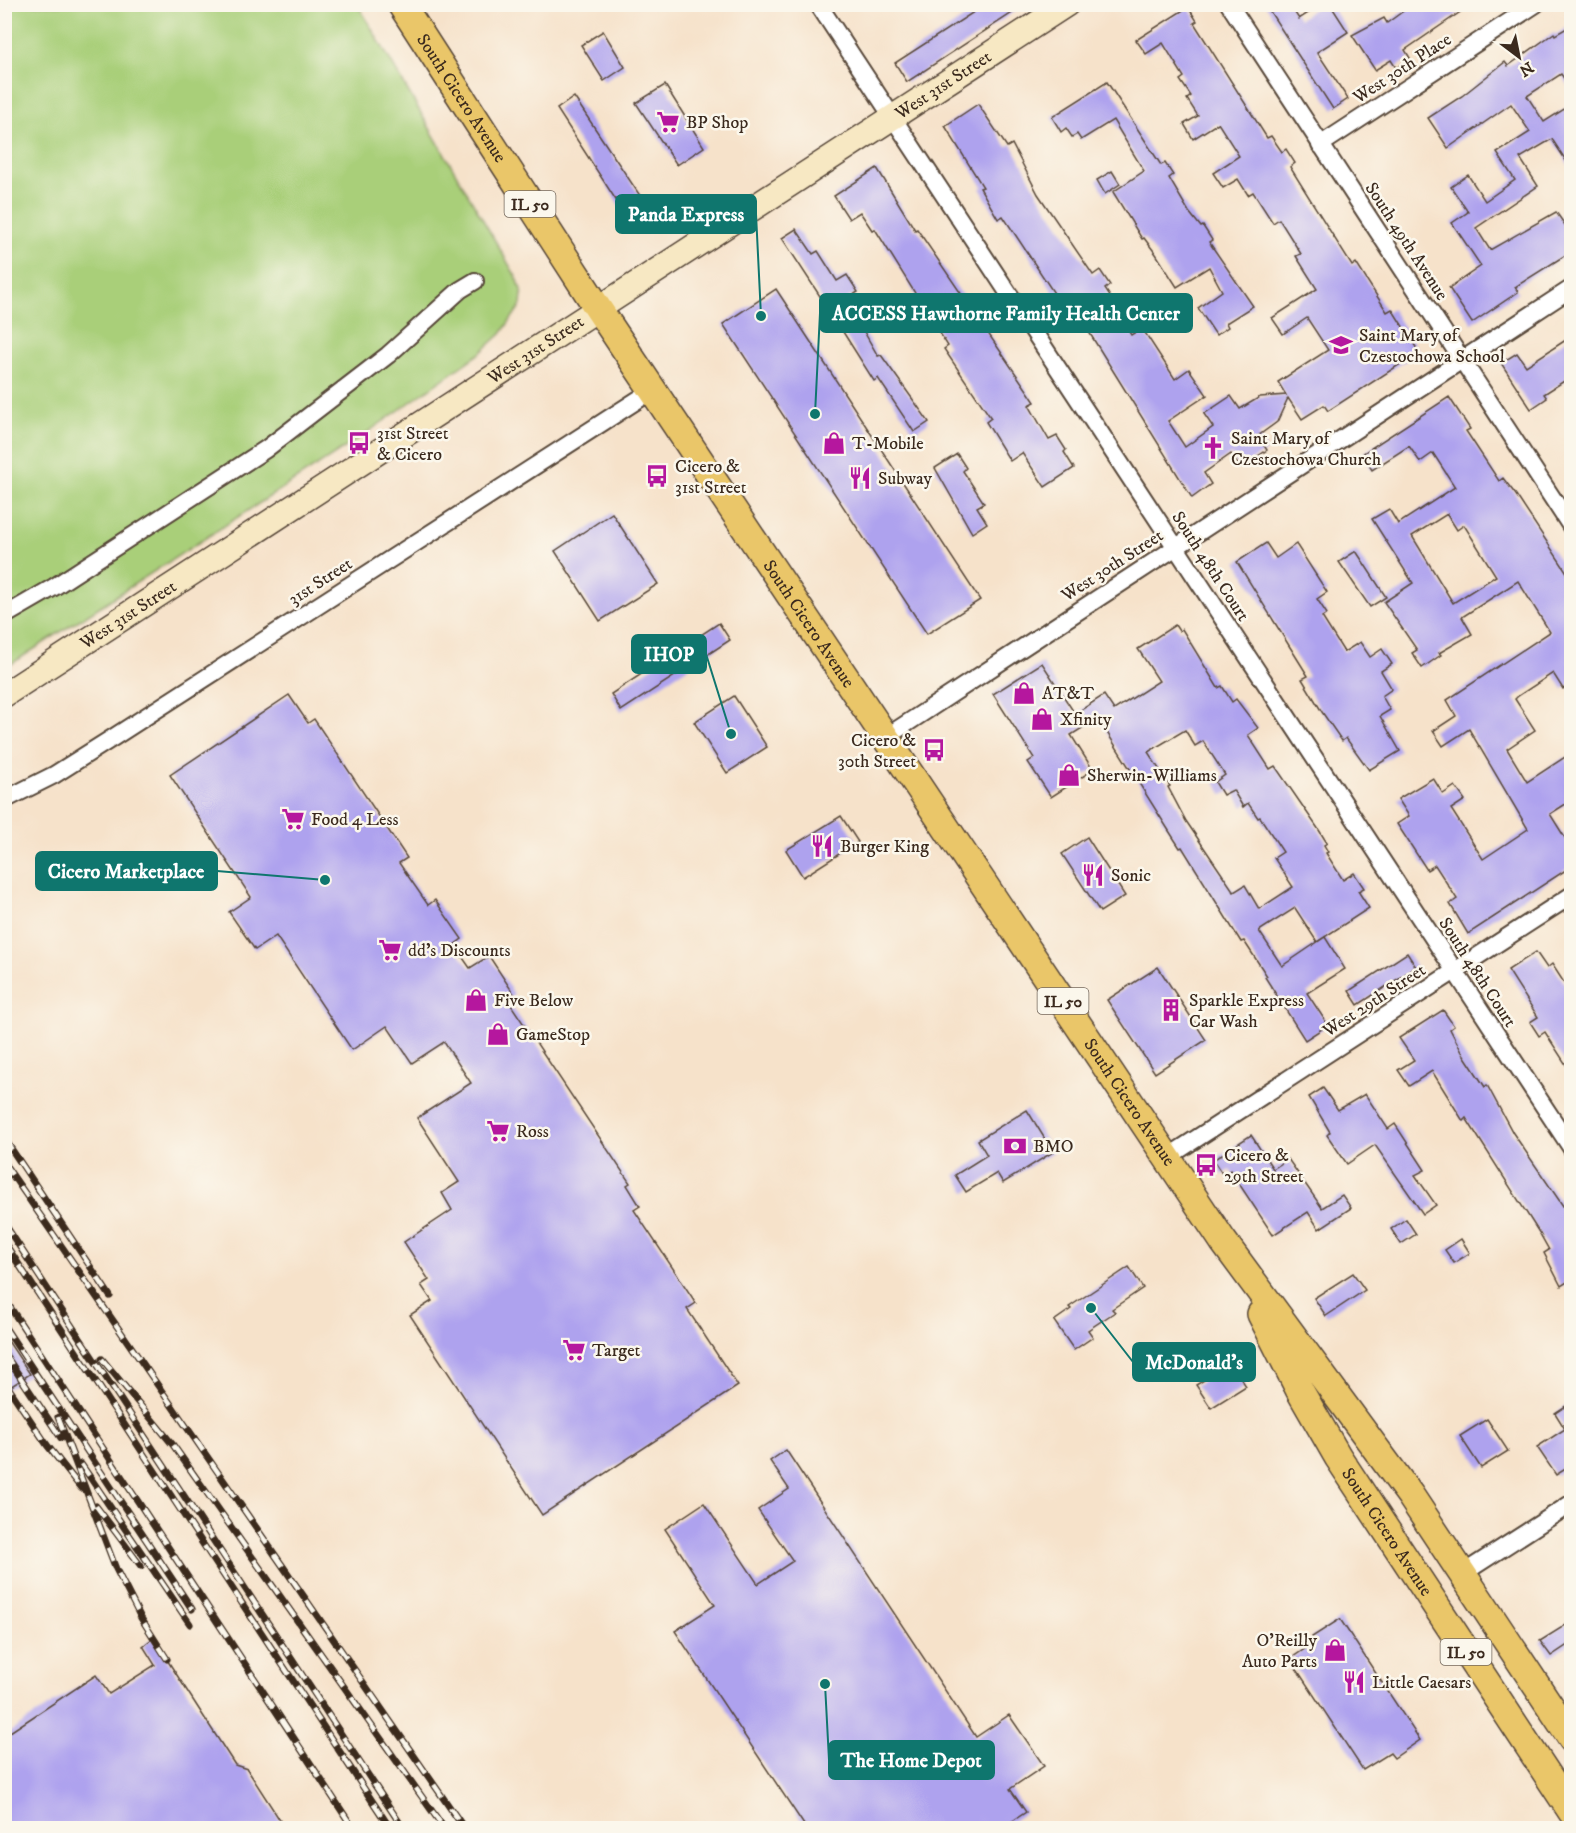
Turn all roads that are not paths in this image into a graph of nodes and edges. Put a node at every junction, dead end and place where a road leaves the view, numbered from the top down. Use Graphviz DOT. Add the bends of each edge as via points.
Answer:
graph roads {
  1 [pos="401,4"];
  2 [pos="818,4"];
  3 [pos="1067,4"];
  4 [pos="1229,4"];
  5 [pos="1536,4"];
  6 [pos="891,119"];
  7 [pos="1320,144"];
  8 [pos="475,280"];
  9 [pos="1572,288"];
  10 [pos="599,310"];
  11 [pos="1462,361"];
  12 [pos="653,390"];
  13 [pos="1572,528"];
  14 [pos="1175,547"];
  15 [pos="4,616"];
  16 [pos="4,695"];
  17 [pos="886,737"];
  18 [pos="4,800"];
  19 [pos="1572,895"];
  20 [pos="1454,971"];
  21 [pos="1572,1149"];
  22 [pos="1168,1157"];
  23 [pos="1223,1241"];
  24 [pos="1572,1503"];
  25 [pos="1462,1574"];
  26 [pos="1572,1739"];
  27 [pos="1569,1803"];
  1 -- 10 [label="main road, South Cicero Avenue / IL 50"];
  2 -- 6 [label="street, South 48th Court"];
  3 -- 6 [label="main road, West 31st Street"];
  4 -- 7 [label="street, South 49th Avenue"];
  5 -- 7 [label="street, West 30th Place"];
  6 -- 10 [label="main road, West 31st Street"];
  6 -- 14 [label="street, South 48th Court"];
  7 -- 11 [label="street, South 49th Avenue"];
  8 -- 15 [label="street" via="266,449"];
  9 -- 11 [label="street, West 30th Street"];
  10 -- 12 [label="main road, South Cicero Avenue / IL 50"];
  10 -- 16 [label="main road, West 31st Street"];
  11 -- 13 [label="street, South 49th Avenue"];
  11 -- 14 [label="street, West 30th Street"];
  12 -- 17 [label="main road, South Cicero Avenue / IL 50"];
  12 -- 18 [label="street, 31st Street" via="54,775"];
  14 -- 17 [label="street, West 30th Street"];
  14 -- 20 [label="street, South 48th Court"];
  17 -- 22 [label="main road, South Cicero Avenue / IL 50"];
  19 -- 20 [label="street, West 29th Street"];
  20 -- 21 [label="street, South 48th Court"];
  20 -- 22 [label="street, West 29th Street"];
  22 -- 23 [label="main road, South Cicero Avenue / IL 50"];
  23 -- 25 [label="main road, South Cicero Avenue / IL 50" via="1410,1495"];
  23 -- 27 [label="main road, South Cicero Avenue / IL 50" via="1338,1457"];
  24 -- 25 [label="street"];
  25 -- 26 [label="main road, South Cicero Avenue / IL 50"];
}
